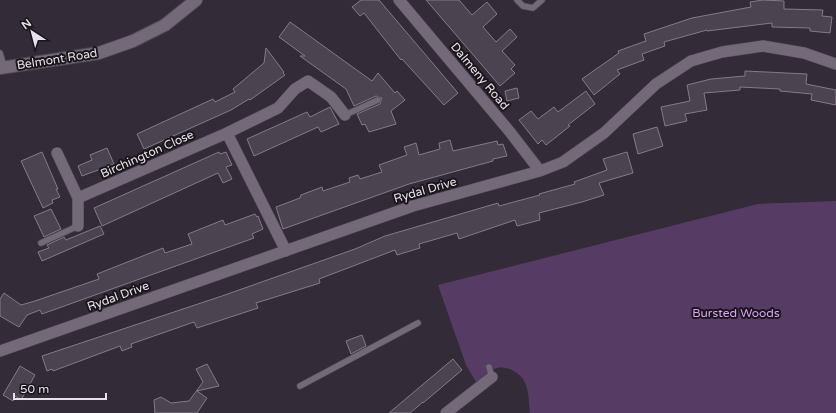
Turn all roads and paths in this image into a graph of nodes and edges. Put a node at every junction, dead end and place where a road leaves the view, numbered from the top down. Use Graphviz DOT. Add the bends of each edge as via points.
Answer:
graph roads {
  1 [pos="196,0"];
  2 [pos="399,0"];
  3 [pos="517,0"];
  4 [pos="542,0"];
  5 [pos="0,53"];
  6 [pos="836,64"];
  7 [pos="2,68"];
  8 [pos="378,100"];
  9 [pos="345,115"];
  10 [pos="227,133"];
  11 [pos="57,153"];
  12 [pos="540,171"];
  13 [pos="78,198"];
  14 [pos="78,226"];
  15 [pos="41,243"];
  16 [pos="286,251"];
  17 [pos="418,324"];
  18 [pos="0,351"];
  19 [pos="491,372"];
  20 [pos="300,386"];
  21 [pos="446,413"];
  1 -- 7 [label="street, Belmont Road" via="165,25 99,53"];
  2 -- 12 [label="street, Dalmeny Road"];
  3 -- 4 [label="lane" via="523,6 533,8"];
  5 -- 7 [label="lane"];
  6 -- 12 [label="street, Rydal Drive" via="804,53 763,46 722,52 691,61 656,84 600,136 563,162"];
  8 -- 9 [label="lane"];
  9 -- 10 [label="street, Birchington Close" via="331,97 308,82 295,89 278,108"];
  10 -- 13 [label="street, Birchington Close"];
  10 -- 16 [label="street"];
  11 -- 13 [label="street"];
  12 -- 16 [label="street, Rydal Drive" via="413,206"];
  13 -- 14 [label="street"];
  14 -- 15 [label="lane"];
  16 -- 18 [label="street, Rydal Drive"];
  17 -- 20 [label="lane"];
  19 -- 21 [label="street"];
}
